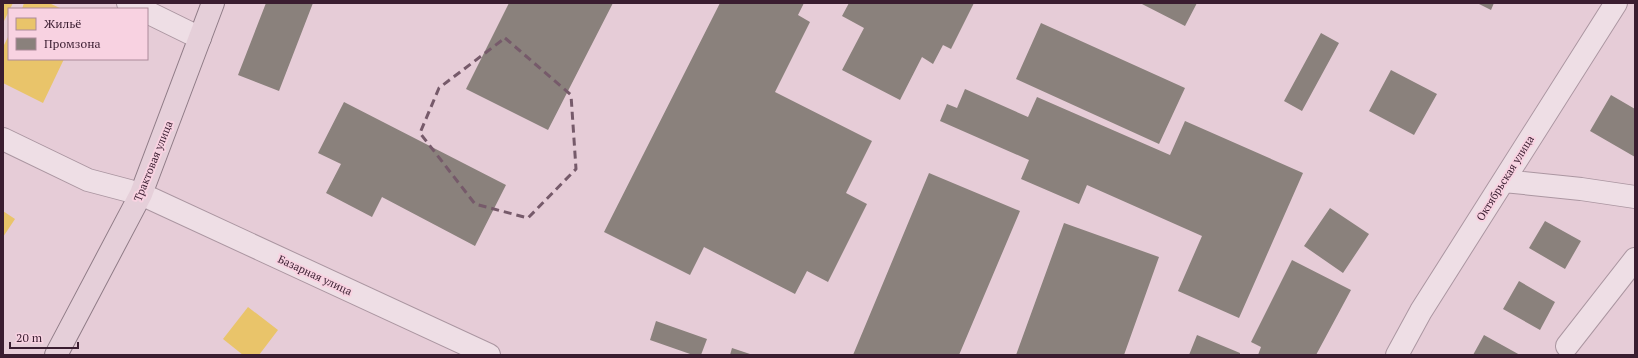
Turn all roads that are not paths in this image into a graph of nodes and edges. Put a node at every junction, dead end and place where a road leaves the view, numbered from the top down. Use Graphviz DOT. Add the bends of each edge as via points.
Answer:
graph roads {
  1 [pos="128,3"];
  2 [pos="213,3"];
  3 [pos="1616,3"];
  4 [pos="138,8"];
  5 [pos="148,12"];
  6 [pos="200,38"];
  7 [pos="3,139"];
  8 [pos="1504,181"];
  9 [pos="142,194"];
  10 [pos="1635,197"];
  11 [pos="1635,260"];
  12 [pos="1567,346"];
  13 [pos="56,355"];
  14 [pos="489,355"];
  15 [pos="1397,355"];
  1 -- 4 [label="street"];
  2 -- 6 [label="main road, Трактовая улица"];
  3 -- 8 [label="street, Октябрьская улица"];
  5 -- 6 [label="street"];
  6 -- 9 [label="main road, Трактовая улица"];
  7 -- 9 [label="street, Базарная улица" via="88,180"];
  8 -- 10 [label="street"];
  8 -- 15 [label="street, Октябрьская улица" via="1421,312"];
  9 -- 13 [label="main road, Трактовая улица"];
  9 -- 14 [label="street, Базарная улица"];
  11 -- 12 [label="street"];
}
